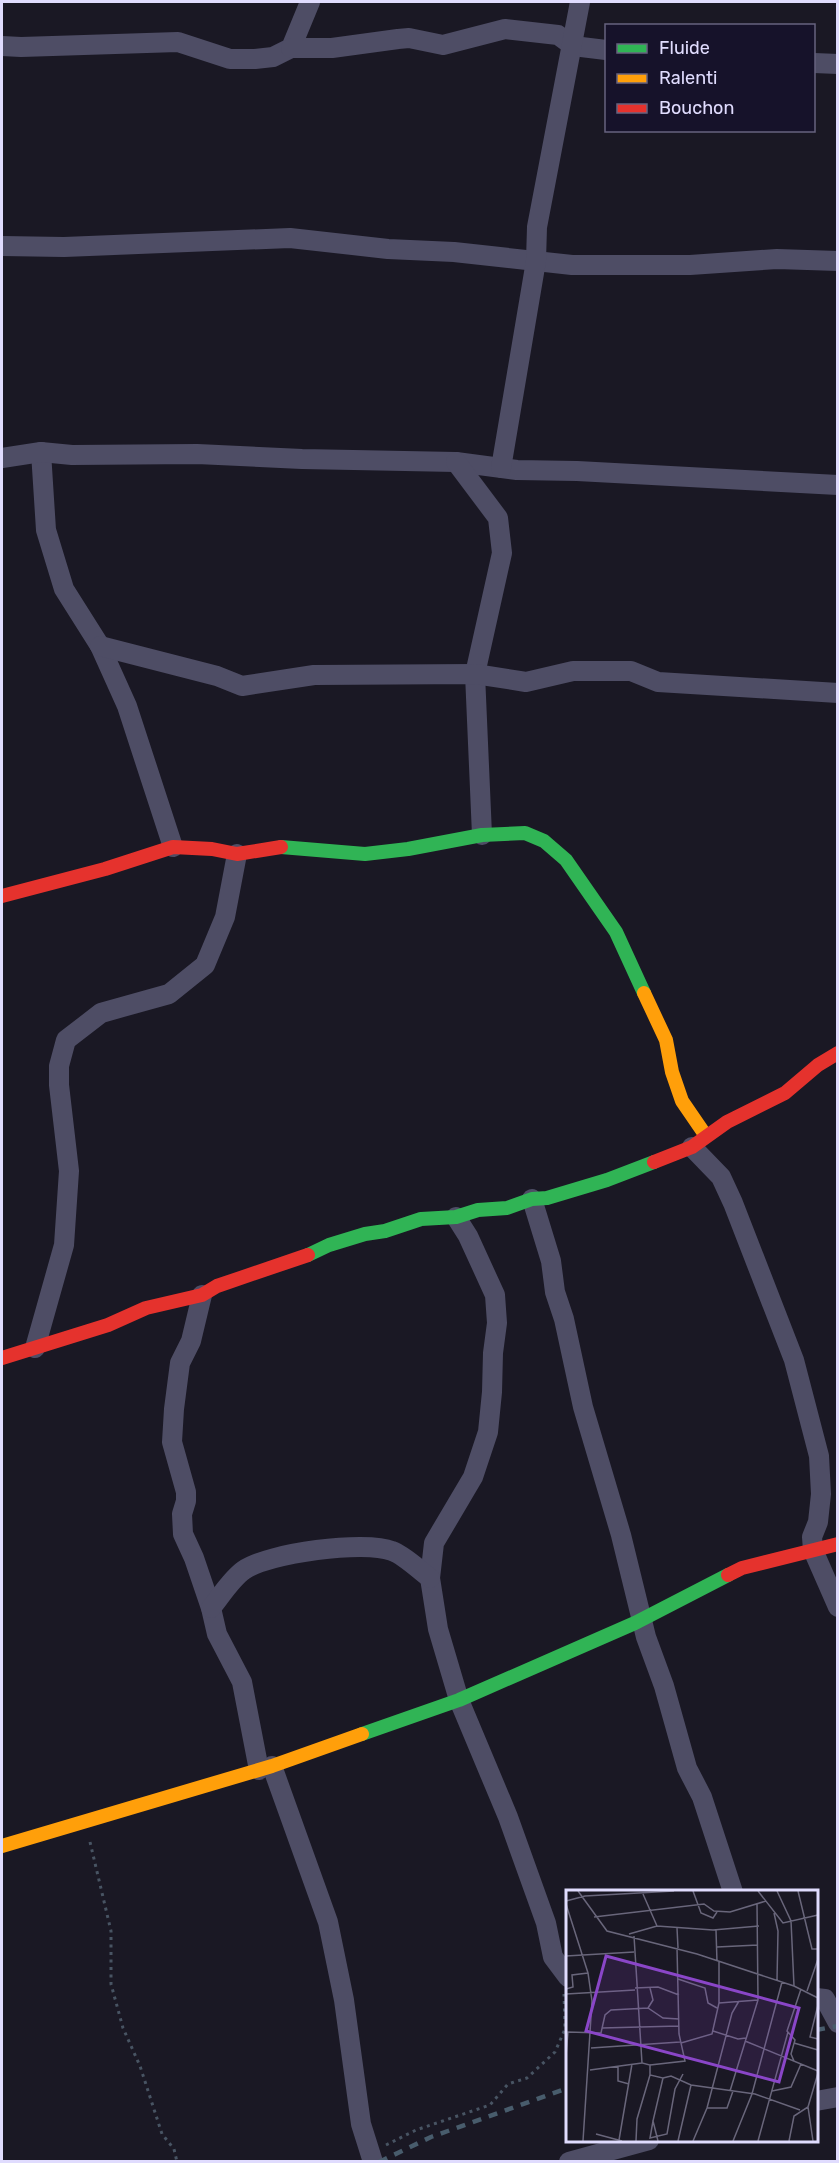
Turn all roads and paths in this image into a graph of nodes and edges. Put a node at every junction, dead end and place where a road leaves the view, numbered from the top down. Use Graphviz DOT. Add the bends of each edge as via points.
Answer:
graph roads {
  1 [pos="310,2"];
  2 [pos="580,2"];
  3 [pos="2,46"];
  4 [pos="573,46"];
  5 [pos="291,48"];
  6 [pos="605,50"];
  7 [pos="815,63"];
  8 [pos="837,64"];
  9 [pos="2,246"];
  10 [pos="536,261"];
  11 [pos="837,261"];
  12 [pos="41,452"];
  13 [pos="2,458"];
  14 [pos="456,462"];
  15 [pos="501,468"];
  16 [pos="837,485"];
  17 [pos="100,646"];
  18 [pos="475,674"];
  19 [pos="837,693"];
  20 [pos="482,835"];
  21 [pos="173,847"];
  22 [pos="237,854"];
  23 [pos="2,896"];
  24 [pos="837,1053"];
  25 [pos="699,1141"];
  26 [pos="532,1199"];
  27 [pos="456,1217"];
  28 [pos="202,1295"];
  29 [pos="35,1348"];
  30 [pos="2,1358"];
  31 [pos="837,1544"];
  32 [pos="813,1550"];
  33 [pos="430,1578"];
  34 [pos="837,1607"];
  35 [pos="210,1608"];
  36 [pos="641,1619"];
  37 [pos="459,1700"];
  38 [pos="265,1768"];
  39 [pos="85,1820"];
  40 [pos="2,1846"];
  41 [pos="732,1890"];
  42 [pos="566,1976"];
  43 [pos="818,1998"];
  44 [pos="837,2023"];
  45 [pos="837,2097"];
  46 [pos="818,2101"];
  47 [pos="642,2142"];
  48 [pos="372,2157"];
  49 [pos="177,2162"];
  50 [pos="569,2162"];
  1 -- 5 [label="street"];
  2 -- 4 [label="street"];
  3 -- 5 [label="street" via="178,42 230,58 255,59 273,57"];
  4 -- 5 [label="street" via="558,35 505,28 443,45 398,39 332,48"];
  4 -- 6 [label="street"];
  4 -- 10 [label="street" via="537,227"];
  7 -- 8 [label="street"];
  9 -- 10 [label="street" via="64,248 290,238"];
  10 -- 11 [label="street" via="572,265"];
  10 -- 15 [label="street"];
  12 -- 13 [label="street"];
  12 -- 14 [label="street"];
  12 -- 17 [label="street" via="46,530 51,548 64,589"];
  14 -- 15 [label="street"];
  14 -- 18 [label="street" via="498,518 502,553"];
  15 -- 16 [label="street"];
  17 -- 18 [label="street" via="218,676 242,686 314,675"];
  17 -- 21 [label="street" via="127,706"];
  18 -- 19 [label="street" via="526,682 573,671 631,671 658,682"];
  18 -- 20 [label="street"];
  20 -- 22 [label="street" via="365,854 275,847"];
  20 -- 25 [label="street" via="525,833 544,841 566,860 616,932 666,1040 672,1072"];
  21 -- 22 [label="street"];
  21 -- 23 [label="street"];
  22 -- 29 [label="street" via="225,917 205,965 169,994 101,1013 66,1040 59,1066 69,1171 64,1245"];
  24 -- 25 [label="street" via="785,1094 727,1122"];
  25 -- 26 [label="street" via="607,1180"];
  25 -- 32 [label="street" via="734,1203 794,1360 819,1456 821,1494"];
  26 -- 27 [label="street"];
  26 -- 36 [label="street"];
  27 -- 28 [label="street" via="421,1220 328,1245"];
  27 -- 33 [label="street" via="495,1295 497,1323 488,1432 473,1477 434,1544"];
  28 -- 29 [label="street" via="146,1308 108,1325"];
  28 -- 35 [label="street" via="191,1341 180,1363 172,1442 186,1492 183,1534"];
  29 -- 30 [label="street"];
  31 -- 32 [label="street"];
  32 -- 34 [label="street"];
  32 -- 36 [label="street" via="742,1568"];
  33 -- 35 [label="street" via="393,1551 333,1548 265,1560 243,1570"];
  33 -- 37 [label="street" via="438,1629"];
  35 -- 38 [label="street" via="217,1634 242,1682"];
  36 -- 37 [label="street"];
  36 -- 41 [label="street" via="687,1768 702,1797"];
  37 -- 38 [label="street"];
  37 -- 42 [label="street" via="512,1828 546,1923 553,1957"];
  38 -- 39 [label="street"];
  38 -- 48 [label="street" via="328,1922 344,2000 361,2124"];
  39 -- 40 [label="street"];
  39 -- 49 [label="path" via="111,1931 111,1984 162,2134 174,2150"];
  42 -- 48 [label="path" via="565,2029 555,2052 527,2078 508,2084 490,2105 416,2130"];
  43 -- 44 [label="street" via="825,1999"];
  45 -- 46 [label="street"];
  47 -- 50 [label="street"];
}
